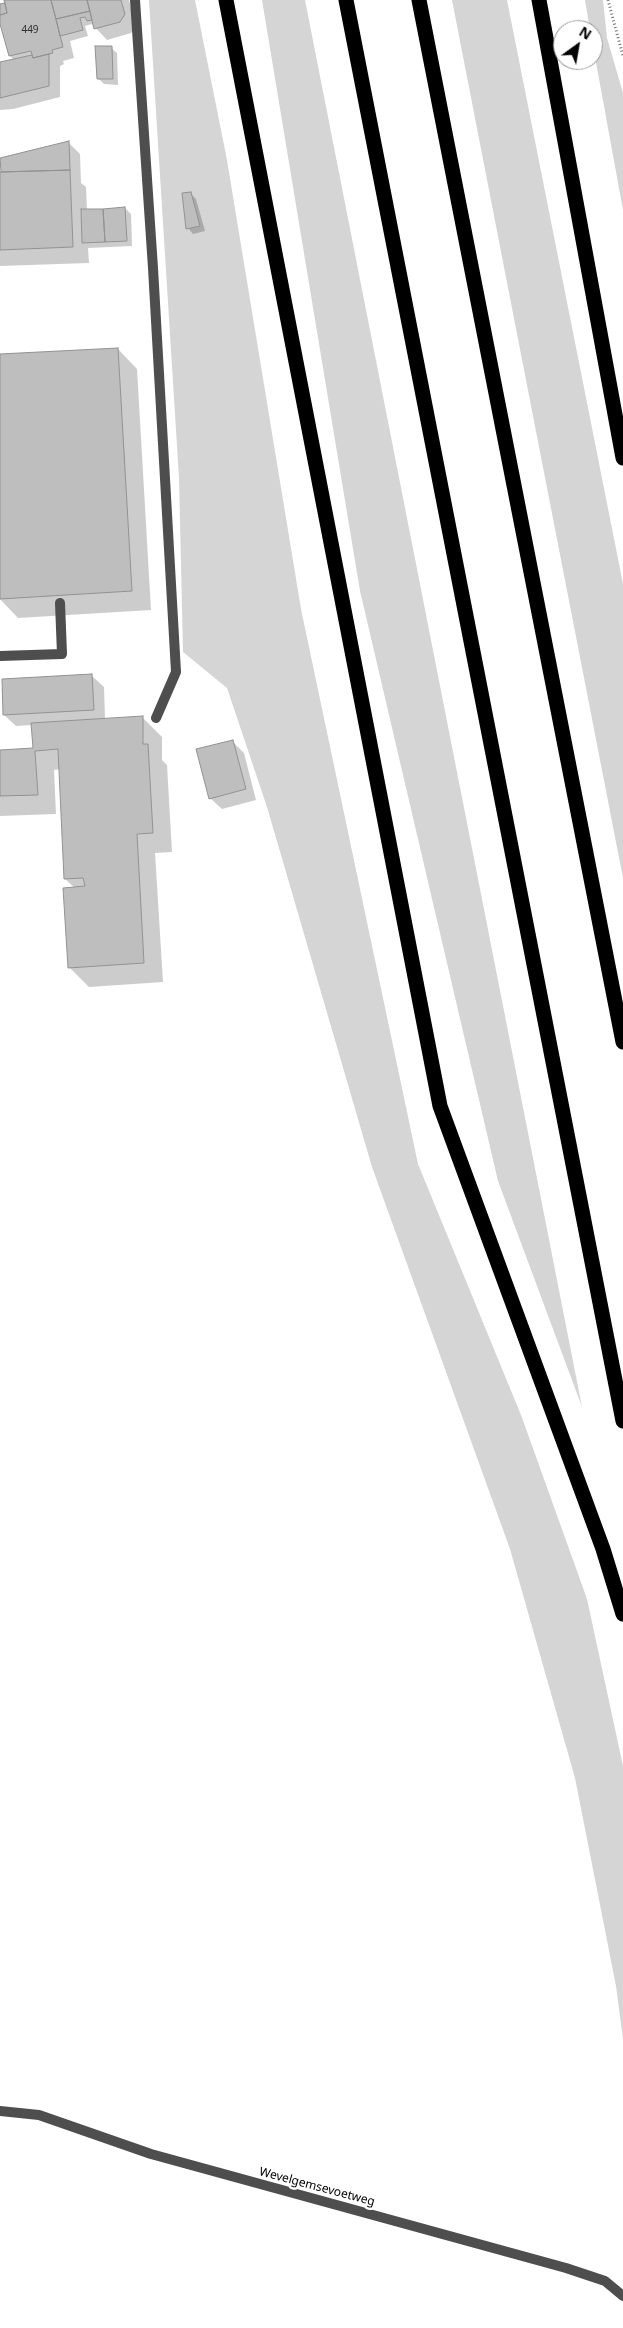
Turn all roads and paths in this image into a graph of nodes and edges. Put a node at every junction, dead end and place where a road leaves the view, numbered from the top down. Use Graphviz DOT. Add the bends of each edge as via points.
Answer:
graph roads {
  1 [pos="135,0"];
  2 [pos="226,0"];
  3 [pos="346,0"];
  4 [pos="419,0"];
  5 [pos="539,0"];
  6 [pos="608,0"];
  7 [pos="623,56"];
  8 [pos="623,458"];
  9 [pos="60,603"];
  10 [pos="0,656"];
  11 [pos="156,718"];
  12 [pos="623,1042"];
  13 [pos="623,1421"];
  14 [pos="623,1614"];
  15 [pos="0,2111"];
  16 [pos="623,2296"];
  1 -- 11 [label="street" via="176,672"];
  2 -- 14 [label="highway" via="440,1106 603,1549"];
  3 -- 13 [label="highway"];
  4 -- 12 [label="highway"];
  5 -- 8 [label="highway"];
  6 -- 7 [label="path"];
  9 -- 10 [label="street" via="62,654"];
  15 -- 16 [label="street, Wevelgemsevoetweg" via="39,2115 151,2154 566,2268 605,2281"];
}
